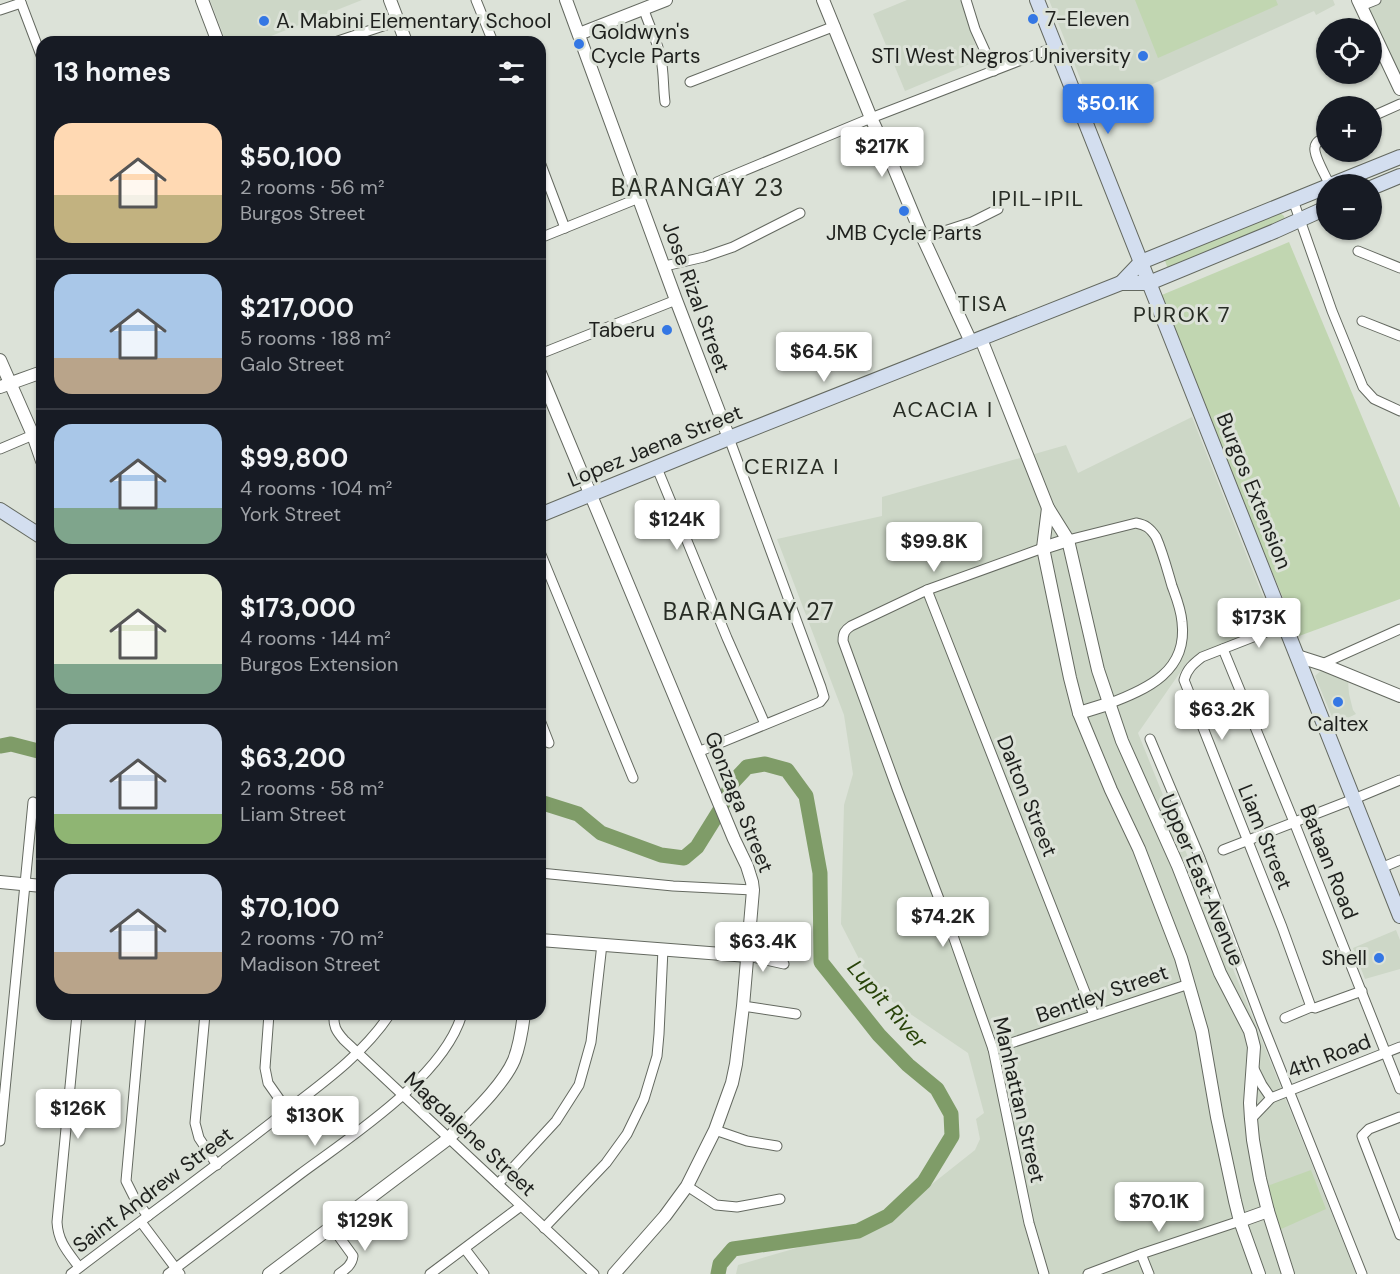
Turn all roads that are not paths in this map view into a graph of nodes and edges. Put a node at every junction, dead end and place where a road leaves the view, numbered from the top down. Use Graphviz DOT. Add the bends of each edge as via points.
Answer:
graph roads {
  1 [pos="201,0"];
  2 [pos="390,0"];
  3 [pos="476,0"];
  4 [pos="566,0"];
  5 [pos="666,0"];
  6 [pos="824,0"];
  7 [pos="966,0"];
  8 [pos="1037,0"];
  9 [pos="1376,0"];
  10 [pos="21,1"];
  11 [pos="1360,3"];
  12 [pos="0,10"];
  13 [pos="644,10"];
  14 [pos="398,21"];
  15 [pos="835,26"];
  16 [pos="579,34"];
  17 [pos="216,36"];
  18 [pos="353,36"];
  19 [pos="404,36"];
  20 [pos="491,36"];
  21 [pos="36,42"];
  22 [pos="1055,47"];
  23 [pos="994,70"];
  24 [pos="690,82"];
  25 [pos="1400,88"];
  26 [pos="665,102"];
  27 [pos="1400,104"];
  28 [pos="1382,112"];
  29 [pos="871,118"];
  30 [pos="1400,157"];
  31 [pos="1357,174"];
  32 [pos="1400,176"];
  33 [pos="546,178"];
  34 [pos="717,182"];
  35 [pos="1382,183"];
  36 [pos="1316,191"];
  37 [pos="639,198"];
  38 [pos="1293,201"];
  39 [pos="998,209"];
  40 [pos="1316,212"];
  41 [pos="800,213"];
  42 [pos="1299,220"];
  43 [pos="565,228"];
  44 [pos="546,236"];
  45 [pos="923,238"];
  46 [pos="1358,251"];
  47 [pos="1141,262"];
  48 [pos="664,266"];
  49 [pos="1400,268"];
  50 [pos="1120,283"];
  51 [pos="1149,283"];
  52 [pos="676,300"];
  53 [pos="1362,321"];
  54 [pos="1400,336"];
  55 [pos="976,340"];
  56 [pos="546,352"];
  57 [pos="0,360"];
  58 [pos="36,374"];
  59 [pos="5,385"];
  60 [pos="546,388"];
  61 [pos="1400,411"];
  62 [pos="33,435"];
  63 [pos="729,438"];
  64 [pos="36,444"];
  65 [pos="0,449"];
  66 [pos="657,468"];
  67 [pos="590,494"];
  68 [pos="1048,508"];
  69 [pos="0,510"];
  70 [pos="546,512"];
  71 [pos="36,533"];
  72 [pos="1068,540"];
  73 [pos="1043,548"];
  74 [pos="546,567"];
  75 [pos="927,590"];
  76 [pos="1284,625"];
  77 [pos="1400,629"];
  78 [pos="1223,649"];
  79 [pos="1297,656"];
  80 [pos="1322,664"];
  81 [pos="1400,696"];
  82 [pos="1108,704"];
  83 [pos="1080,713"];
  84 [pos="765,724"];
  85 [pos="546,735"];
  86 [pos="1150,739"];
  87 [pos="549,743"];
  88 [pos="698,752"];
  89 [pos="633,778"];
  90 [pos="1400,780"];
  91 [pos="1354,800"];
  92 [pos="33,802"];
  93 [pos="1294,822"];
  94 [pos="1247,841"];
  95 [pos="1223,850"];
  96 [pos="1400,860"];
  97 [pos="1381,868"];
  98 [pos="546,874"];
  99 [pos="0,882"];
  100 [pos="24,885"];
  101 [pos="36,886"];
  102 [pos="753,890"];
  103 [pos="1400,916"];
  104 [pos="546,940"];
  105 [pos="602,944"];
  106 [pos="663,949"];
  107 [pos="748,956"];
  108 [pos="784,964"];
  109 [pos="1189,984"];
  110 [pos="1362,991"];
  111 [pos="743,1006"];
  112 [pos="1311,1007"];
  113 [pos="796,1014"];
  114 [pos="1094,1016"];
  115 [pos="1285,1018"];
  116 [pos="76,1020"];
  117 [pos="140,1020"];
  118 [pos="204,1020"];
  119 [pos="269,1020"];
  120 [pos="333,1020"];
  121 [pos="386,1020"];
  122 [pos="460,1020"];
  123 [pos="523,1020"];
  124 [pos="1400,1047"];
  125 [pos="993,1049"];
  126 [pos="358,1053"];
  127 [pos="1386,1053"];
  128 [pos="1253,1067"];
  129 [pos="1400,1089"];
  130 [pos="1289,1091"];
  131 [pos="402,1095"];
  132 [pos="1271,1098"];
  133 [pos="287,1110"];
  134 [pos="1400,1117"];
  135 [pos="1251,1119"];
  136 [pos="715,1130"];
  137 [pos="448,1138"];
  138 [pos="0,1141"];
  139 [pos="777,1146"];
  140 [pos="217,1165"];
  141 [pos="498,1184"];
  142 [pos="687,1186"];
  143 [pos="780,1199"];
  144 [pos="521,1206"];
  145 [pos="1268,1211"];
  146 [pos="144,1219"];
  147 [pos="1240,1221"];
  148 [pos="332,1227"];
  149 [pos="544,1228"];
  150 [pos="1400,1235"];
  151 [pos="465,1249"];
  152 [pos="1141,1254"];
  153 [pos="79,1268"];
  154 [pos="175,1272"];
  155 [pos="71,1274"];
  156 [pos="269,1274"];
  157 [pos="339,1274"];
  158 [pos="430,1274"];
  159 [pos="484,1274"];
  160 [pos="594,1274"];
  161 [pos="614,1274"];
  162 [pos="1044,1274"];
  163 [pos="1088,1274"];
  164 [pos="1149,1274"];
  165 [pos="1259,1274"];
  166 [pos="1288,1274"];
  167 [pos="1362,1274"];
  1 -- 17 [label="street"];
  2 -- 14 [label="street"];
  3 -- 20 [label="street"];
  4 -- 16 [label="street, Jose Rizal Street"];
  5 -- 13 [label="street"];
  6 -- 15 [label="street, Upper East Avenue"];
  7 -- 23 [label="street"];
  8 -- 22 [label="main road, Burgos Extension"];
  9 -- 11 [label="street"];
  10 -- 12 [label="street"];
  10 -- 21 [label="street"];
  11 -- 25 [label="street"];
  13 -- 16 [label="street"];
  13 -- 26 [label="street" via="660,55"];
  14 -- 18 [label="street"];
  14 -- 19 [label="street"];
  15 -- 24 [label="street"];
  15 -- 29 [label="street, Upper East Avenue"];
  16 -- 37 [label="street, Jose Rizal Street"];
  22 -- 23 [label="street"];
  22 -- 47 [label="main road, Burgos Extension"];
  23 -- 29 [label="street"];
  27 -- 28 [label="street"];
  29 -- 34 [label="street"];
  29 -- 45 [label="street, Upper East Avenue"];
  30 -- 31 [label="main road, Lopez Jaena Street"];
  32 -- 35 [label="main road"];
  33 -- 43 [label="street"];
  36 -- 38 [label="main road, Lopez Jaena Street"];
  37 -- 43 [label="street"];
  37 -- 48 [label="street, Jose Rizal Street"];
  38 -- 42 [label="street"];
  38 -- 47 [label="main road, Lopez Jaena Street"];
  39 -- 45 [label="street"];
  40 -- 42 [label="main road, Lopez Jaena Street"];
  41 -- 48 [label="street" via="733,247"];
  42 -- 51 [label="main road, Lopez Jaena Street"];
  42 -- 61 [label="street" via="1363,387 1374,399"];
  43 -- 44 [label="street"];
  45 -- 55 [label="street, Upper East Avenue"];
  46 -- 49 [label="street"];
  47 -- 50 [label="main road, Lopez Jaena Street"];
  47 -- 51 [label="main road, Burgos Extension"];
  48 -- 52 [label="street, Jose Rizal Street"];
  50 -- 51 [label="main road, Lopez Jaena Street"];
  50 -- 55 [label="main road, Lopez Jaena Street"];
  51 -- 76 [label="main road, Burgos Extension"];
  52 -- 56 [label="street"];
  52 -- 63 [label="street, Jose Rizal Street"];
  53 -- 54 [label="street"];
  55 -- 63 [label="main road, Lopez Jaena Street"];
  55 -- 68 [label="street, Upper East Avenue"];
  57 -- 59 [label="street"];
  58 -- 59 [label="street"];
  59 -- 62 [label="street"];
  60 -- 67 [label="street, Gonzaga Street"];
  62 -- 64 [label="street"];
  62 -- 65 [label="street"];
  63 -- 66 [label="main road, Lopez Jaena Street"];
  63 -- 84 [label="street" via="824,697"];
  66 -- 67 [label="main road, Lopez Jaena Street"];
  66 -- 84 [label="street"];
  67 -- 70 [label="main road, Lopez Jaena Street"];
  67 -- 88 [label="street, Gonzaga Street"];
  68 -- 72 [label="street, Upper East Avenue"];
  68 -- 73 [label="street, Upper East Avenue"];
  69 -- 71 [label="main road"];
  72 -- 73 [label="street"];
  72 -- 82 [label="street, Upper East Avenue"];
  72 -- 82 [label="street" via="1144,524 1156,537 1180,609 1183,642 1172,666 1143,690"];
  73 -- 75 [label="street"];
  73 -- 83 [label="street, Upper East Avenue"];
  74 -- 89 [label="street"];
  75 -- 114 [label="street, Dalton Street"];
  75 -- 125 [label="street, Manhattan Street" via="851,626 844,632 843,641"];
  76 -- 78 [label="street"];
  76 -- 79 [label="main road, Burgos Extension"];
  77 -- 80 [label="street"];
  78 -- 93 [label="street, Bataan Road"];
  78 -- 94 [label="street, Liam Street" via="1194,663 1184,680"];
  79 -- 80 [label="street"];
  79 -- 91 [label="main road, Burgos Extension"];
  80 -- 81 [label="street"];
  82 -- 83 [label="street"];
  82 -- 128 [label="street, Upper East Avenue" via="1178,866 1209,950 1250,1031"];
  83 -- 109 [label="street, Upper East Avenue" via="1152,882"];
  84 -- 88 [label="street"];
  85 -- 87 [label="street"];
  86 -- 130 [label="street"];
  88 -- 102 [label="street, Gonzaga Street" via="747,866"];
  90 -- 91 [label="street"];
  91 -- 93 [label="street"];
  91 -- 97 [label="main road, Burgos Extension"];
  92 -- 100 [label="street"];
  93 -- 94 [label="street"];
  93 -- 110 [label="street, Bataan Road"];
  94 -- 95 [label="street"];
  94 -- 112 [label="street, Liam Street"];
  96 -- 97 [label="street"];
  97 -- 103 [label="main road, Burgos Extension"];
  98 -- 102 [label="street"];
  99 -- 100 [label="street"];
  100 -- 101 [label="street"];
  100 -- 138 [label="street"];
  102 -- 107 [label="street, Gonzaga Street"];
  104 -- 105 [label="street"];
  105 -- 106 [label="street"];
  105 -- 141 [label="street" via="591,1042 579,1085 556,1121"];
  106 -- 107 [label="street"];
  106 -- 149 [label="street" via="657,1056 644,1099 606,1164"];
  107 -- 108 [label="street"];
  107 -- 111 [label="street, Gonzaga Street"];
  109 -- 114 [label="street, Bentley Street"];
  109 -- 147 [label="street, Upper East Avenue"];
  110 -- 112 [label="street"];
  110 -- 127 [label="street, Bataan Road"];
  111 -- 113 [label="street"];
  111 -- 136 [label="street, Gonzaga Street" via="732,1083"];
  112 -- 115 [label="street"];
  114 -- 125 [label="street, Bentley Street"];
  116 -- 153 [label="street" via="57,1222 63,1245"];
  117 -- 146 [label="street" via="126,1181"];
  118 -- 140 [label="street" via="195,1123 199,1138"];
  119 -- 133 [label="street" via="265,1068 268,1083"];
  120 -- 126 [label="street, Magdalene Street" via="338,1034"];
  121 -- 126 [label="street, Saint Andrew Street"];
  122 -- 131 [label="street" via="452,1038"];
  123 -- 137 [label="street" via="513,1062 498,1085"];
  124 -- 127 [label="street, 4th Road"];
  125 -- 162 [label="street, Manhattan Street" via="1029,1223"];
  126 -- 131 [label="street, Magdalene Street"];
  126 -- 133 [label="street, Saint Andrew Street"];
  127 -- 129 [label="street, Bataan Road"];
  127 -- 130 [label="street, 4th Road"];
  128 -- 132 [label="street, 4th Road"];
  128 -- 135 [label="street, Upper East Avenue"];
  130 -- 132 [label="street, 4th Road"];
  130 -- 167 [label="street"];
  131 -- 137 [label="street, Magdalene Street"];
  131 -- 154 [label="street"];
  132 -- 135 [label="street, 4th Road"];
  133 -- 140 [label="street, Saint Andrew Street"];
  134 -- 150 [label="street" via="1369,1129 1362,1139"];
  135 -- 145 [label="street, Upper East Avenue"];
  136 -- 139 [label="street"];
  136 -- 142 [label="street, Gonzaga Street"];
  137 -- 141 [label="street, Magdalene Street"];
  137 -- 148 [label="street"];
  140 -- 146 [label="street, Saint Andrew Street"];
  141 -- 144 [label="street, Magdalene Street"];
  142 -- 143 [label="street" via="716,1205 737,1207"];
  142 -- 161 [label="street, Gonzaga Street"];
  144 -- 149 [label="street, Magdalene Street"];
  144 -- 151 [label="street"];
  145 -- 147 [label="street"];
  145 -- 166 [label="street, Upper East Avenue"];
  146 -- 153 [label="street, Saint Andrew Street"];
  146 -- 154 [label="street"];
  147 -- 152 [label="street"];
  147 -- 165 [label="street, Upper East Avenue"];
  148 -- 156 [label="street"];
  148 -- 157 [label="street" via="353,1256 349,1267"];
  149 -- 160 [label="street, Magdalene Street"];
  151 -- 158 [label="street"];
  151 -- 159 [label="street"];
  152 -- 163 [label="street"];
  152 -- 164 [label="street"];
  153 -- 155 [label="street, Saint Andrew Street"];
}
